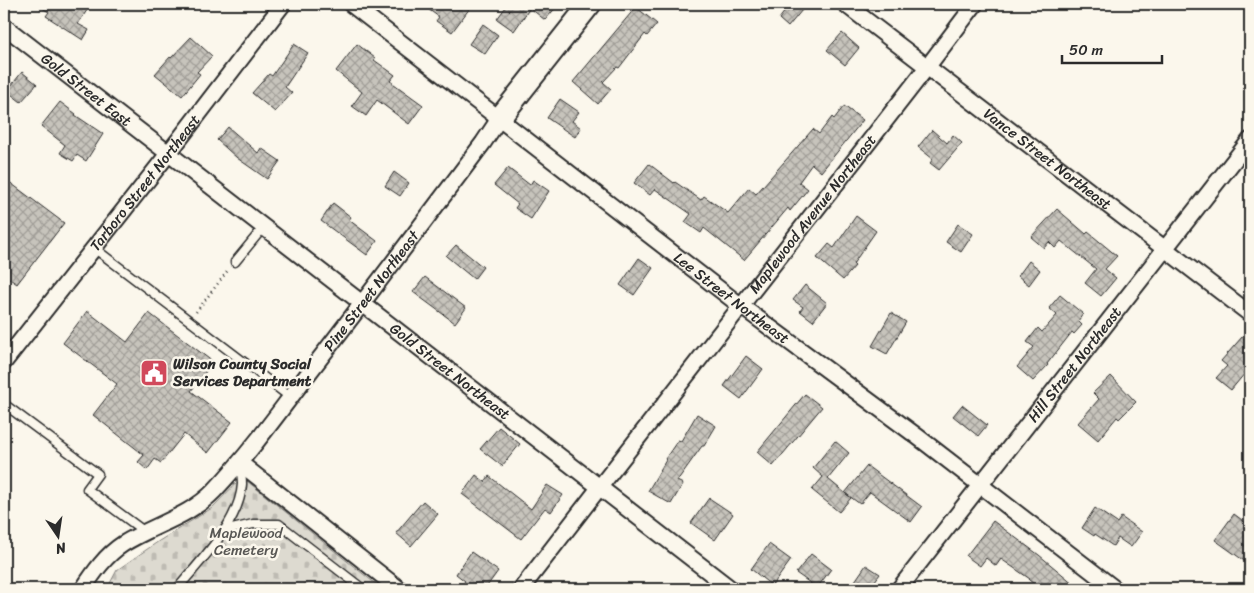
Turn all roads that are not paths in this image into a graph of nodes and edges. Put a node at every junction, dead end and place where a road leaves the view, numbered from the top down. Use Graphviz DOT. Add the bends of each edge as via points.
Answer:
graph roads {
  1 [pos="283,4"];
  2 [pos="351,4"];
  3 [pos="590,4"];
  4 [pos="845,4"];
  5 [pos="975,4"];
  6 [pos="4,26"];
  7 [pos="928,66"];
  8 [pos="499,119"];
  9 [pos="1250,140"];
  10 [pos="168,154"];
  11 [pos="263,228"];
  12 [pos="94,248"];
  13 [pos="1164,249"];
  14 [pos="235,262"];
  15 [pos="362,304"];
  16 [pos="741,306"];
  17 [pos="1250,314"];
  18 [pos="4,362"];
  19 [pos="290,398"];
  20 [pos="4,404"];
  21 [pos="240,462"];
  22 [pos="980,486"];
  23 [pos="599,488"];
  24 [pos="224,531"];
  25 [pos="145,532"];
  26 [pos="83,589"];
  27 [pos="177,589"];
  28 [pos="363,589"];
  29 [pos="399,589"];
  30 [pos="522,589"];
  31 [pos="731,589"];
  32 [pos="899,589"];
  33 [pos="1115,589"];
  1 -- 10 [label="street, Tarboro Street Northeast"];
  2 -- 8 [label="street, Lee Street Northeast"];
  3 -- 8 [label="street, Pine Street Northeast"];
  4 -- 7 [label="street, Vance Street Northeast"];
  5 -- 7 [label="street, Maplewood Avenue Northeast"];
  6 -- 10 [label="street, Gold Street East"];
  7 -- 13 [label="street, Vance Street Northeast"];
  7 -- 16 [label="street, Maplewood Avenue Northeast"];
  8 -- 15 [label="street, Pine Street Northeast"];
  8 -- 16 [label="street, Lee Street Northeast"];
  9 -- 13 [label="street, Hill Street Northeast"];
  10 -- 11 [label="street, Gold Street Northeast"];
  10 -- 12 [label="street, Tarboro Street Northeast"];
  11 -- 14 [label="lane"];
  11 -- 15 [label="street, Gold Street Northeast"];
  12 -- 18 [label="street, Tarboro Street Northeast"];
  12 -- 19 [label="lane"];
  13 -- 17 [label="street, Vance Street Northeast"];
  13 -- 22 [label="street, Hill Street Northeast"];
  15 -- 19 [label="street, Pine Street Northeast"];
  15 -- 23 [label="street, Gold Street Northeast"];
  16 -- 22 [label="street, Lee Street Northeast"];
  16 -- 23 [label="street, Maplewood Avenue Northeast"];
  19 -- 21 [label="street, Pine Street Northeast"];
  20 -- 25 [label="lane" via="98,474 87,489"];
  21 -- 24 [label="lane" via="242,484 238,505"];
  21 -- 25 [label="street, Pine Street Northeast" via="198,505"];
  21 -- 29 [label="street"];
  22 -- 32 [label="street, Hill Street Northeast"];
  22 -- 33 [label="street, Lee Street Northeast"];
  23 -- 30 [label="street, Maplewood Avenue Northeast"];
  23 -- 31 [label="street, Gold Street Northeast"];
  24 -- 27 [label="lane"];
  24 -- 28 [label="lane" via="253,524 279,524"];
  25 -- 26 [label="street, Pine Street Northeast" via="121,545 105,559"];
}
